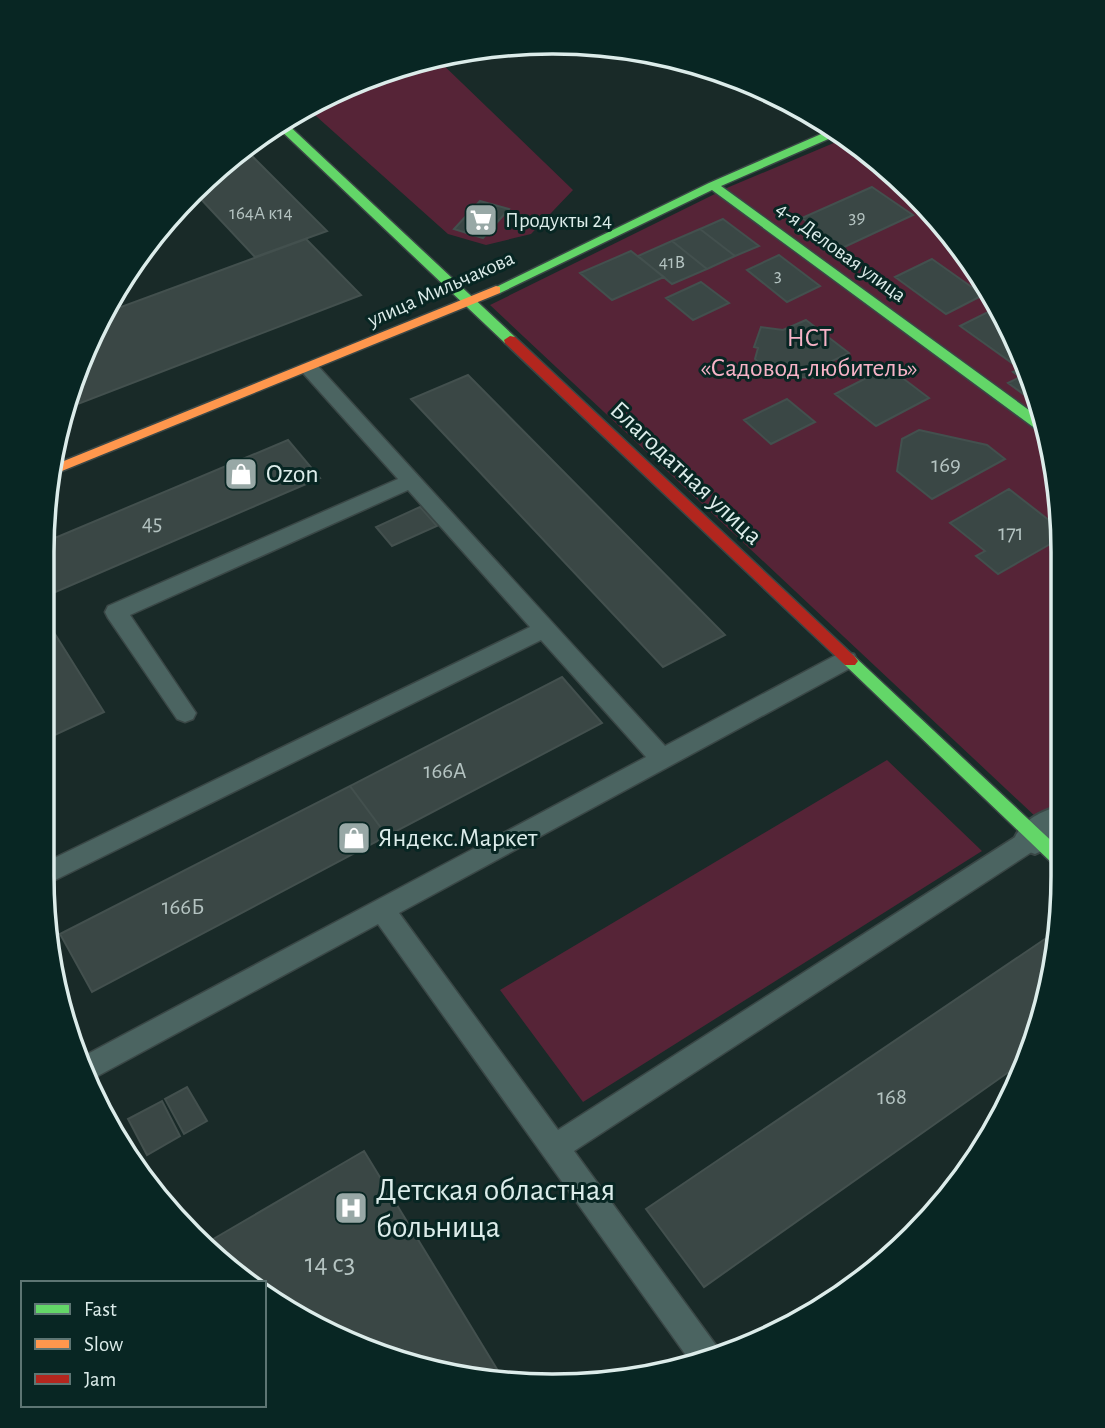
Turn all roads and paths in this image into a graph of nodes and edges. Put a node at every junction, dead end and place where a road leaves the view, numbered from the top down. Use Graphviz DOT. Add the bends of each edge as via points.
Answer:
graph roads {
  1 [pos="288,130"];
  2 [pos="826,136"];
  3 [pos="713,185"];
  4 [pos="470,303"];
  5 [pos="310,369"];
  6 [pos="1033,420"];
  7 [pos="62,467"];
  8 [pos="411,481"];
  9 [pos="544,629"];
  10 [pos="846,660"];
  11 [pos="185,713"];
  12 [pos="662,759"];
  13 [pos="1051,839"];
  14 [pos="54,870"];
  15 [pos="382,909"];
  16 [pos="90,1060"];
  17 [pos="555,1148"];
  18 [pos="701,1351"];
  1 -- 4 [label="street, Благодатная улица"];
  2 -- 3 [label="street, улица Мильчакова"];
  3 -- 4 [label="street, улица Мильчакова"];
  3 -- 6 [label="street, 4-я Деловая улица"];
  4 -- 5 [label="street, улица Мильчакова"];
  4 -- 10 [label="street, Благодатная улица"];
  5 -- 7 [label="street, улица Мильчакова"];
  5 -- 8 [label="lane"];
  8 -- 9 [label="lane"];
  8 -- 11 [label="lane" via="116,612"];
  9 -- 12 [label="lane"];
  9 -- 14 [label="lane"];
  10 -- 12 [label="lane"];
  10 -- 13 [label="street, Благодатная улица"];
  12 -- 15 [label="lane"];
  13 -- 17 [label="lane"];
  15 -- 16 [label="lane"];
  15 -- 17 [label="lane"];
  17 -- 18 [label="lane"];
}
